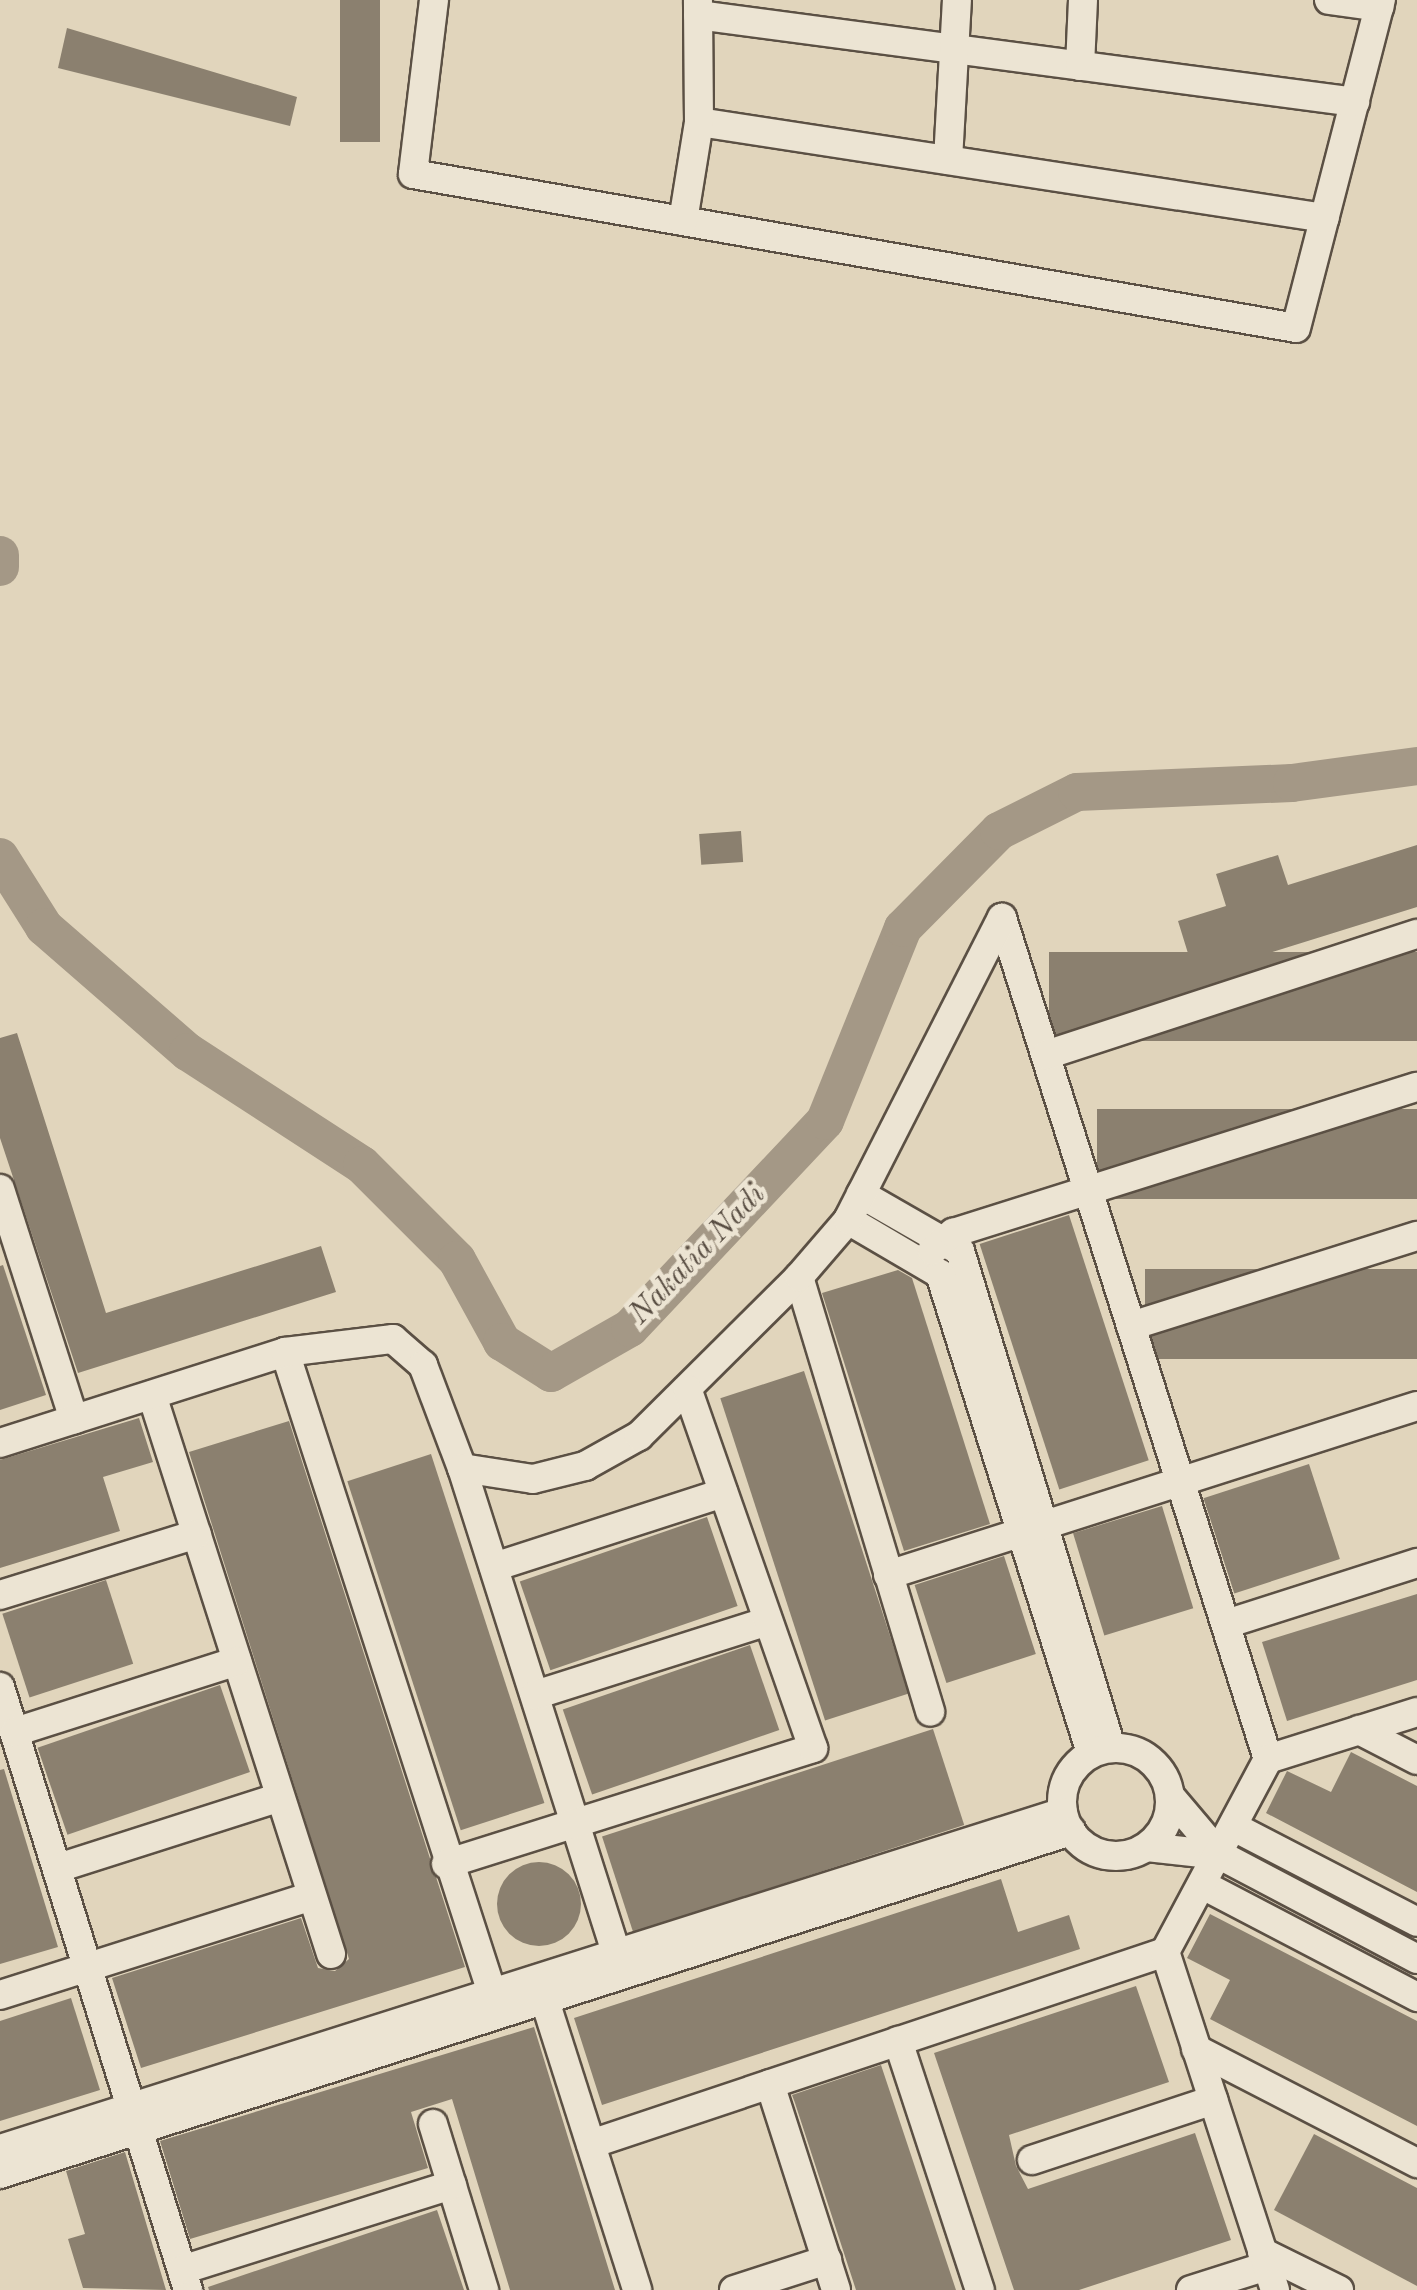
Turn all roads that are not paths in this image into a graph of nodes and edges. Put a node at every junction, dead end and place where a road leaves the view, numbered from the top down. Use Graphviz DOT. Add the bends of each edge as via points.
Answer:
graph roads {
  1 [pos="434,0"];
  2 [pos="957,0"];
  3 [pos="1083,0"];
  4 [pos="1330,0"];
  5 [pos="1380,3"];
  6 [pos="698,8"];
  7 [pos="953,49"];
  8 [pos="1080,66"];
  9 [pos="1355,102"];
  10 [pos="698,122"];
  11 [pos="948,160"];
  12 [pos="1325,218"];
  13 [pos="683,221"];
  14 [pos="1417,934"];
  15 [pos="1046,1055"];
  16 [pos="1417,1087"];
  17 [pos="0,1190"];
  18 [pos="1088,1191"];
  19 [pos="860,1194"];
  20 [pos="848,1220"];
  21 [pos="1417,1236"];
  22 [pos="943,1241"];
  23 [pos="920,1262"];
  24 [pos="798,1278"];
  25 [pos="1131,1326"];
  26 [pos="285,1352"];
  27 [pos="687,1389"];
  28 [pos="152,1394"];
  29 [pos="1417,1406"];
  30 [pos="74,1419"];
  31 [pos="0,1443"];
  32 [pos="462,1468"];
  33 [pos="1180,1480"];
  34 [pos="723,1493"];
  35 [pos="1032,1528"];
  36 [pos="196,1534"];
  37 [pos="1417,1564"];
  38 [pos="494,1567"];
  39 [pos="888,1575"];
  40 [pos="0,1595"];
  41 [pos="768,1621"];
  42 [pos="1226,1624"];
  43 [pos="238,1662"];
  44 [pos="0,1686"];
  45 [pos="534,1695"];
  46 [pos="930,1712"];
  47 [pos="1417,1712"];
  48 [pos="1359,1730"];
  49 [pos="14,1732"];
  50 [pos="1101,1750"];
  51 [pos="1268,1760"];
  52 [pos="1417,1760"];
  53 [pos="280,1797"];
  54 [pos="1171,1797"];
  55 [pos="1067,1821"];
  56 [pos="575,1823"];
  57 [pos="1234,1828"];
  58 [pos="1146,1847"];
  59 [pos="1220,1854"];
  60 [pos="446,1864"];
  61 [pos="58,1868"];
  62 [pos="1202,1885"];
  63 [pos="312,1896"];
  64 [pos="1417,1922"];
  65 [pos="1165,1952"];
  66 [pos="331,1954"];
  67 [pos="1417,1959"];
  68 [pos="620,1964"];
  69 [pos="88,1967"];
  70 [pos="541,1989"];
  71 [pos="492,1993"];
  72 [pos="0,1995"];
  73 [pos="1417,1998"];
  74 [pos="898,2041"];
  75 [pos="1196,2048"];
  76 [pos="770,2084"];
  77 [pos="1212,2100"];
  78 [pos="136,2118"];
  79 [pos="433,2124"];
  80 [pos="590,2144"];
  81 [pos="0,2148"];
  82 [pos="1032,2160"];
  83 [pos="1417,2162"];
  84 [pos="0,2174"];
  85 [pos="452,2185"];
  86 [pos="826,2260"];
  87 [pos="1268,2269"];
  88 [pos="185,2280"];
  89 [pos="484,2290"];
  90 [pos="638,2290"];
  91 [pos="734,2290"];
  92 [pos="836,2290"];
  93 [pos="980,2290"];
  94 [pos="1191,2290"];
  95 [pos="1339,2290"];
  1 -- 13 [label="street" via="413,174"];
  2 -- 7 [label="street"];
  3 -- 8 [label="street"];
  4 -- 5 [label="street"];
  5 -- 9 [label="street"];
  6 -- 7 [label="street"];
  6 -- 10 [label="street"];
  7 -- 8 [label="street"];
  7 -- 11 [label="street"];
  8 -- 9 [label="street"];
  9 -- 12 [label="street"];
  10 -- 11 [label="street"];
  10 -- 13 [label="street"];
  11 -- 12 [label="street"];
  12 -- 13 [label="street" via="1296,328"];
  14 -- 15 [label="street"];
  15 -- 18 [label="street"];
  15 -- 19 [label="street" via="1002,918"];
  16 -- 18 [label="street"];
  17 -- 30 [label="street"];
  18 -- 22 [label="street"];
  18 -- 25 [label="street"];
  19 -- 20 [label="street"];
  19 -- 22 [label="street"];
  20 -- 23 [label="street"];
  20 -- 24 [label="street"];
  21 -- 25 [label="street"];
  22 -- 23 [label="street"];
  22 -- 35 [label="street" via="960,1251"];
  23 -- 35 [label="street" via="940,1274"];
  24 -- 27 [label="street"];
  24 -- 39 [label="street"];
  25 -- 33 [label="street"];
  26 -- 28 [label="street"];
  26 -- 32 [label="street" via="393,1339 423,1364"];
  26 -- 60 [label="street"];
  27 -- 32 [label="street" via="640,1436 585,1466 533,1479"];
  27 -- 34 [label="street"];
  28 -- 30 [label="street"];
  28 -- 36 [label="street"];
  29 -- 33 [label="street"];
  30 -- 31 [label="street"];
  32 -- 38 [label="street"];
  33 -- 35 [label="street"];
  33 -- 42 [label="street"];
  34 -- 38 [label="street"];
  34 -- 41 [label="street"];
  35 -- 39 [label="street"];
  35 -- 50 [label="street"];
  36 -- 40 [label="street"];
  36 -- 43 [label="street"];
  37 -- 42 [label="street"];
  38 -- 45 [label="street"];
  39 -- 46 [label="street"];
  41 -- 45 [label="street"];
  41 -- 56 [label="street" via="813,1748"];
  42 -- 51 [label="street"];
  43 -- 49 [label="street"];
  43 -- 53 [label="street"];
  44 -- 49 [label="street"];
  45 -- 56 [label="street"];
  47 -- 48 [label="street"];
  48 -- 51 [label="street"];
  48 -- 52 [label="street"];
  49 -- 61 [label="street"];
  50 -- 54 [label="street" via="1152,1760"];
  50 -- 55 [label="street" via="1064,1786"];
  51 -- 57 [label="street"];
  53 -- 61 [label="street"];
  53 -- 63 [label="street"];
  54 -- 58 [label="street" via="1169,1818"];
  54 -- 59 [label="street"];
  55 -- 58 [label="street" via="1100,1854"];
  55 -- 68 [label="street"];
  56 -- 60 [label="street"];
  56 -- 68 [label="street"];
  57 -- 59 [label="street"];
  57 -- 64 [label="street"];
  58 -- 59 [label="street"];
  59 -- 62 [label="street"];
  59 -- 67 [label="street"];
  60 -- 71 [label="street"];
  61 -- 69 [label="street"];
  62 -- 65 [label="street"];
  62 -- 73 [label="street"];
  63 -- 66 [label="street"];
  63 -- 69 [label="street"];
  65 -- 74 [label="street"];
  65 -- 75 [label="street"];
  68 -- 70 [label="street"];
  69 -- 72 [label="street"];
  69 -- 78 [label="street"];
  70 -- 71 [label="street"];
  70 -- 78 [label="street"];
  70 -- 80 [label="street"];
  71 -- 78 [label="street"];
  74 -- 76 [label="street"];
  74 -- 93 [label="street"];
  75 -- 77 [label="street"];
  75 -- 83 [label="street"];
  76 -- 80 [label="street"];
  76 -- 86 [label="street"];
  77 -- 82 [label="street"];
  77 -- 87 [label="street"];
  78 -- 81 [label="street"];
  78 -- 84 [label="street"];
  78 -- 88 [label="street"];
  79 -- 85 [label="street"];
  80 -- 90 [label="street"];
  85 -- 88 [label="street"];
  85 -- 89 [label="street"];
  86 -- 91 [label="street"];
  86 -- 92 [label="street"];
  87 -- 94 [label="street"];
  87 -- 95 [label="street"];
}
